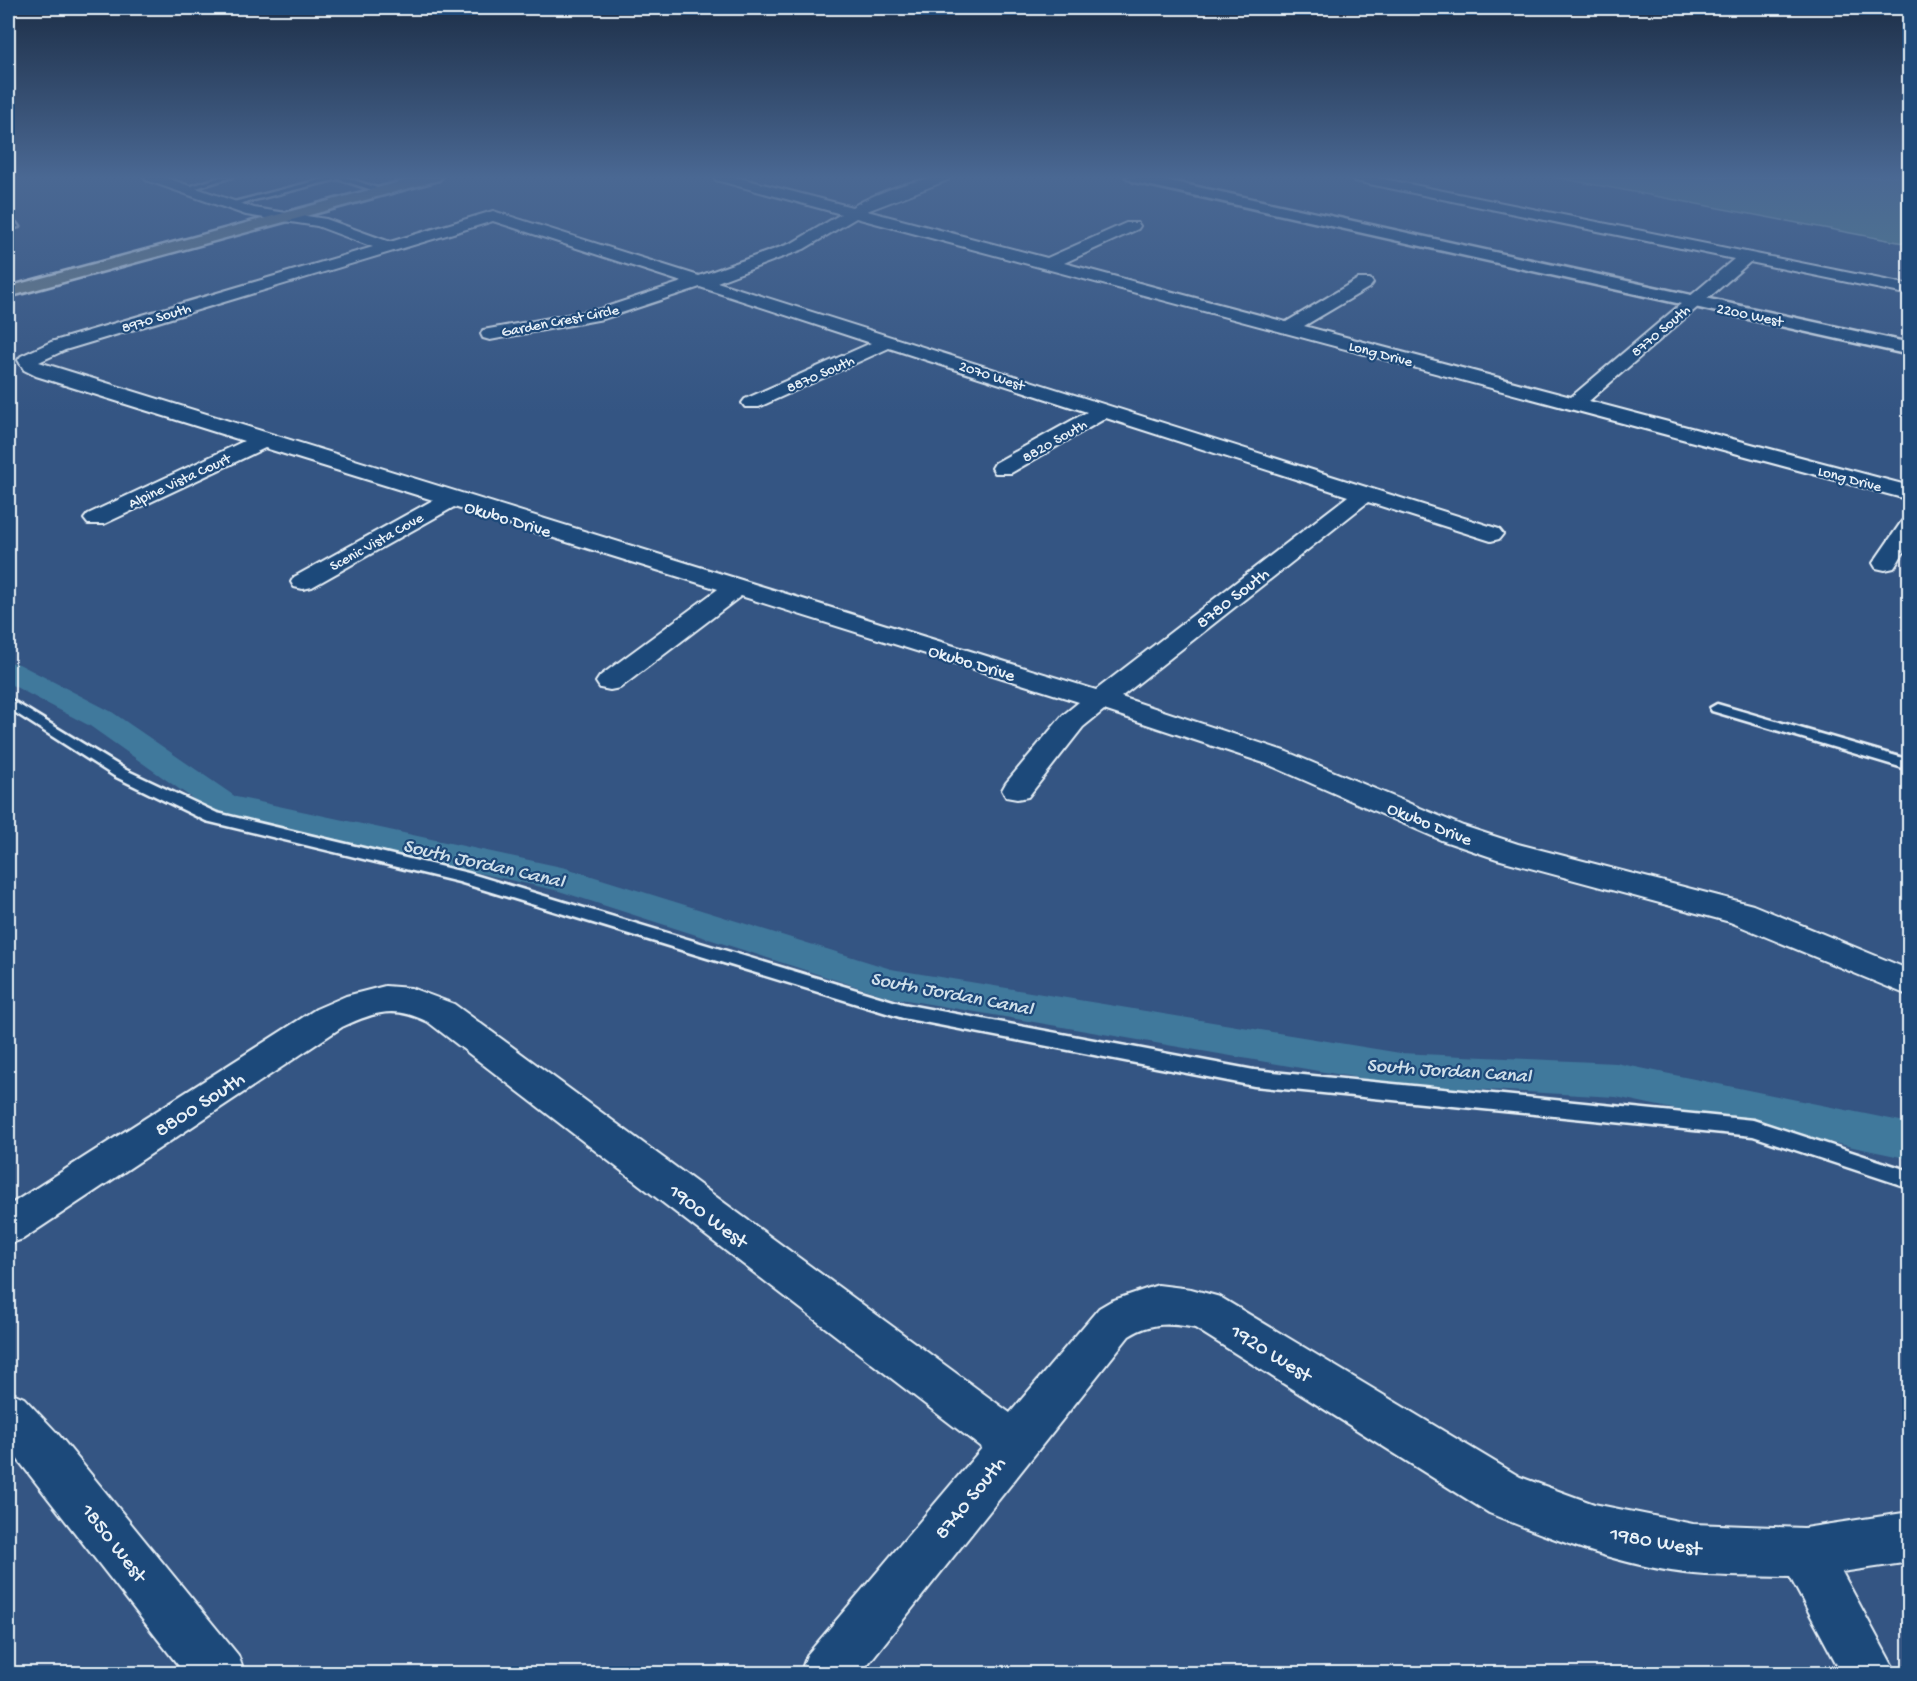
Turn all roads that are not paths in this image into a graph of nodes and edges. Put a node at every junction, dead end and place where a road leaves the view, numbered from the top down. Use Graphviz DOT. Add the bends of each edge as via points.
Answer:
graph roads {
  1 [pos="139,255"];
  2 [pos="362,255"];
  3 [pos="615,255"];
  4 [pos="771,255"];
  5 [pos="1016,255"];
  6 [pos="1067,255"];
  7 [pos="1488,255"];
  8 [pos="1738,255"];
  9 [pos="1746,257"];
  10 [pos="1048,264"];
  11 [pos="697,282"];
  12 [pos="1364,283"];
  13 [pos="11,289"];
  14 [pos="1910,290"];
  15 [pos="1694,301"];
  16 [pos="1288,328"];
  17 [pos="490,334"];
  18 [pos="888,342"];
  19 [pos="1910,349"];
  20 [pos="28,360"];
  21 [pos="752,403"];
  22 [pos="1574,404"];
  23 [pos="1104,411"];
  24 [pos="262,441"];
  25 [pos="1003,468"];
  26 [pos="1910,493"];
  27 [pos="1365,494"];
  28 [pos="450,500"];
  29 [pos="96,519"];
  30 [pos="1910,526"];
  31 [pos="1491,534"];
  32 [pos="1885,563"];
  33 [pos="303,582"];
  34 [pos="736,588"];
  35 [pos="610,682"];
  36 [pos="1098,700"];
  37 [pos="8,702"];
  38 [pos="1717,708"];
  39 [pos="1910,765"];
  40 [pos="1017,790"];
  41 [pos="1910,984"];
  42 [pos="399,997"];
  43 [pos="1910,1180"];
  44 [pos="8,1227"];
  45 [pos="1114,1322"];
  46 [pos="8,1413"];
  47 [pos="1013,1443"];
  48 [pos="1421,1446"];
  49 [pos="1910,1537"];
  50 [pos="1804,1553"];
  51 [pos="219,1674"];
  52 [pos="826,1674"];
  53 [pos="1871,1674"];
  1 -- 13 [label="main road"];
  2 -- 20 [label="street, 8970 South" via="58,346"];
  3 -- 11 [label="street, 2070 West"];
  4 -- 11 [label="street, Garden Crest Circle"];
  5 -- 10 [label="street, Long Drive"];
  6 -- 10 [label="street"];
  7 -- 15 [label="street, 2200 West"];
  8 -- 9 [label="street"];
  9 -- 14 [label="street"];
  9 -- 15 [label="street, 8770 South"];
  10 -- 16 [label="street, Long Drive"];
  11 -- 17 [label="street, Garden Crest Circle" via="603,314"];
  11 -- 18 [label="street, 2070 West"];
  12 -- 16 [label="street"];
  15 -- 19 [label="street, 2200 West"];
  15 -- 22 [label="street, 8770 South"];
  16 -- 22 [label="street, Long Drive"];
  18 -- 21 [label="street, 8870 South"];
  18 -- 23 [label="street, 2070 West"];
  20 -- 24 [label="street, Okubo Drive" via="43,372"];
  22 -- 26 [label="street, Long Drive"];
  23 -- 25 [label="street, 8820 South"];
  23 -- 27 [label="street, 2070 West"];
  24 -- 28 [label="street, Okubo Drive"];
  24 -- 29 [label="street, Alpine Vista Court"];
  27 -- 31 [label="street, 2070 West"];
  27 -- 36 [label="street, 8780 South"];
  28 -- 33 [label="street, Scenic Vista Cove"];
  28 -- 34 [label="street, Okubo Drive"];
  30 -- 32 [label="street"];
  34 -- 35 [label="street"];
  34 -- 36 [label="street, Okubo Drive"];
  36 -- 40 [label="street, 8780 South" via="1073,721"];
  36 -- 41 [label="street, Okubo Drive" via="1277,758 1452,833 1508,852 1741,913"];
  37 -- 43 [label="lane" via="120,773 212,817 462,877 903,1011 1254,1078 1753,1128"];
  38 -- 39 [label="lane"];
  42 -- 44 [label="street, 8800 South" via="366,1001 329,1018"];
  42 -- 47 [label="street, 1900 West" via="441,1013"];
  45 -- 47 [label="street, 8740 South"];
  45 -- 48 [label="street, 1920 West" via="1138,1307 1170,1304 1204,1311"];
  46 -- 51 [label="street, 1850 West"];
  47 -- 52 [label="street, 8740 South"];
  48 -- 50 [label="street, 1980 West" via="1506,1496 1594,1529 1693,1549"];
  49 -- 50 [label="street, 1980 West"];
  50 -- 53 [label="street"];
}
